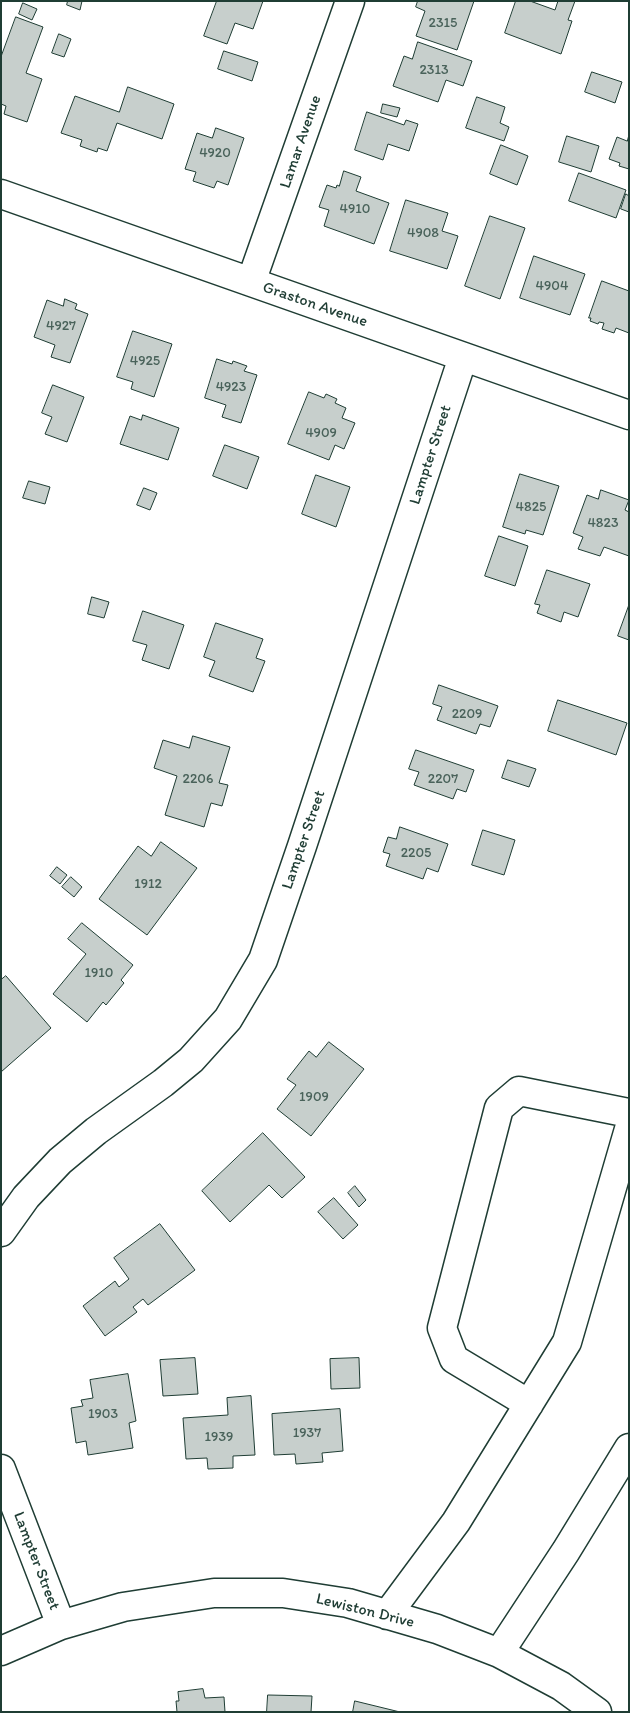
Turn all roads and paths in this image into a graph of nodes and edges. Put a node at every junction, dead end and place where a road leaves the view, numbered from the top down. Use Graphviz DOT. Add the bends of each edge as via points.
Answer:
graph roads {
  1 [pos="350,1"];
  2 [pos="1,194"];
  3 [pos="251,282"];
  4 [pos="463,357"];
  5 [pos="629,415"];
  6 [pos="629,1113"];
  7 [pos="629,1129"];
  8 [pos="1,1232"];
  9 [pos="529,1404"];
  10 [pos="629,1448"];
  11 [pos="1,1469"];
  12 [pos="387,1614"];
  13 [pos="61,1625"];
  14 [pos="1,1652"];
  15 [pos="499,1653"];
  16 [pos="597,1712"];
  1 -- 3 [label="street, Lamar Avenue"];
  2 -- 3 [label="street, Graston Avenue"];
  3 -- 4 [label="street, Graston Avenue"];
  4 -- 5 [label="street, Graston Avenue"];
  4 -- 8 [label="street, Lampter Street" via="263,960 228,1019 191,1060 60,1161 26,1197"];
  6 -- 9 [label="street" via="520,1091 499,1108 442,1328 454,1359"];
  7 -- 9 [label="street" via="567,1342"];
  9 -- 12 [label="street" via="456,1522"];
  10 -- 15 [label="street"];
  11 -- 13 [label="street, Lampter Street"];
  12 -- 13 [label="street, Lewiston Drive" via="348,1603 283,1593 214,1593 123,1607"];
  12 -- 15 [label="street, Lewiston Drive"];
  13 -- 14 [label="street, Lewiston Drive"];
  15 -- 16 [label="street, Lewiston Drive" via="561,1686"];
}
